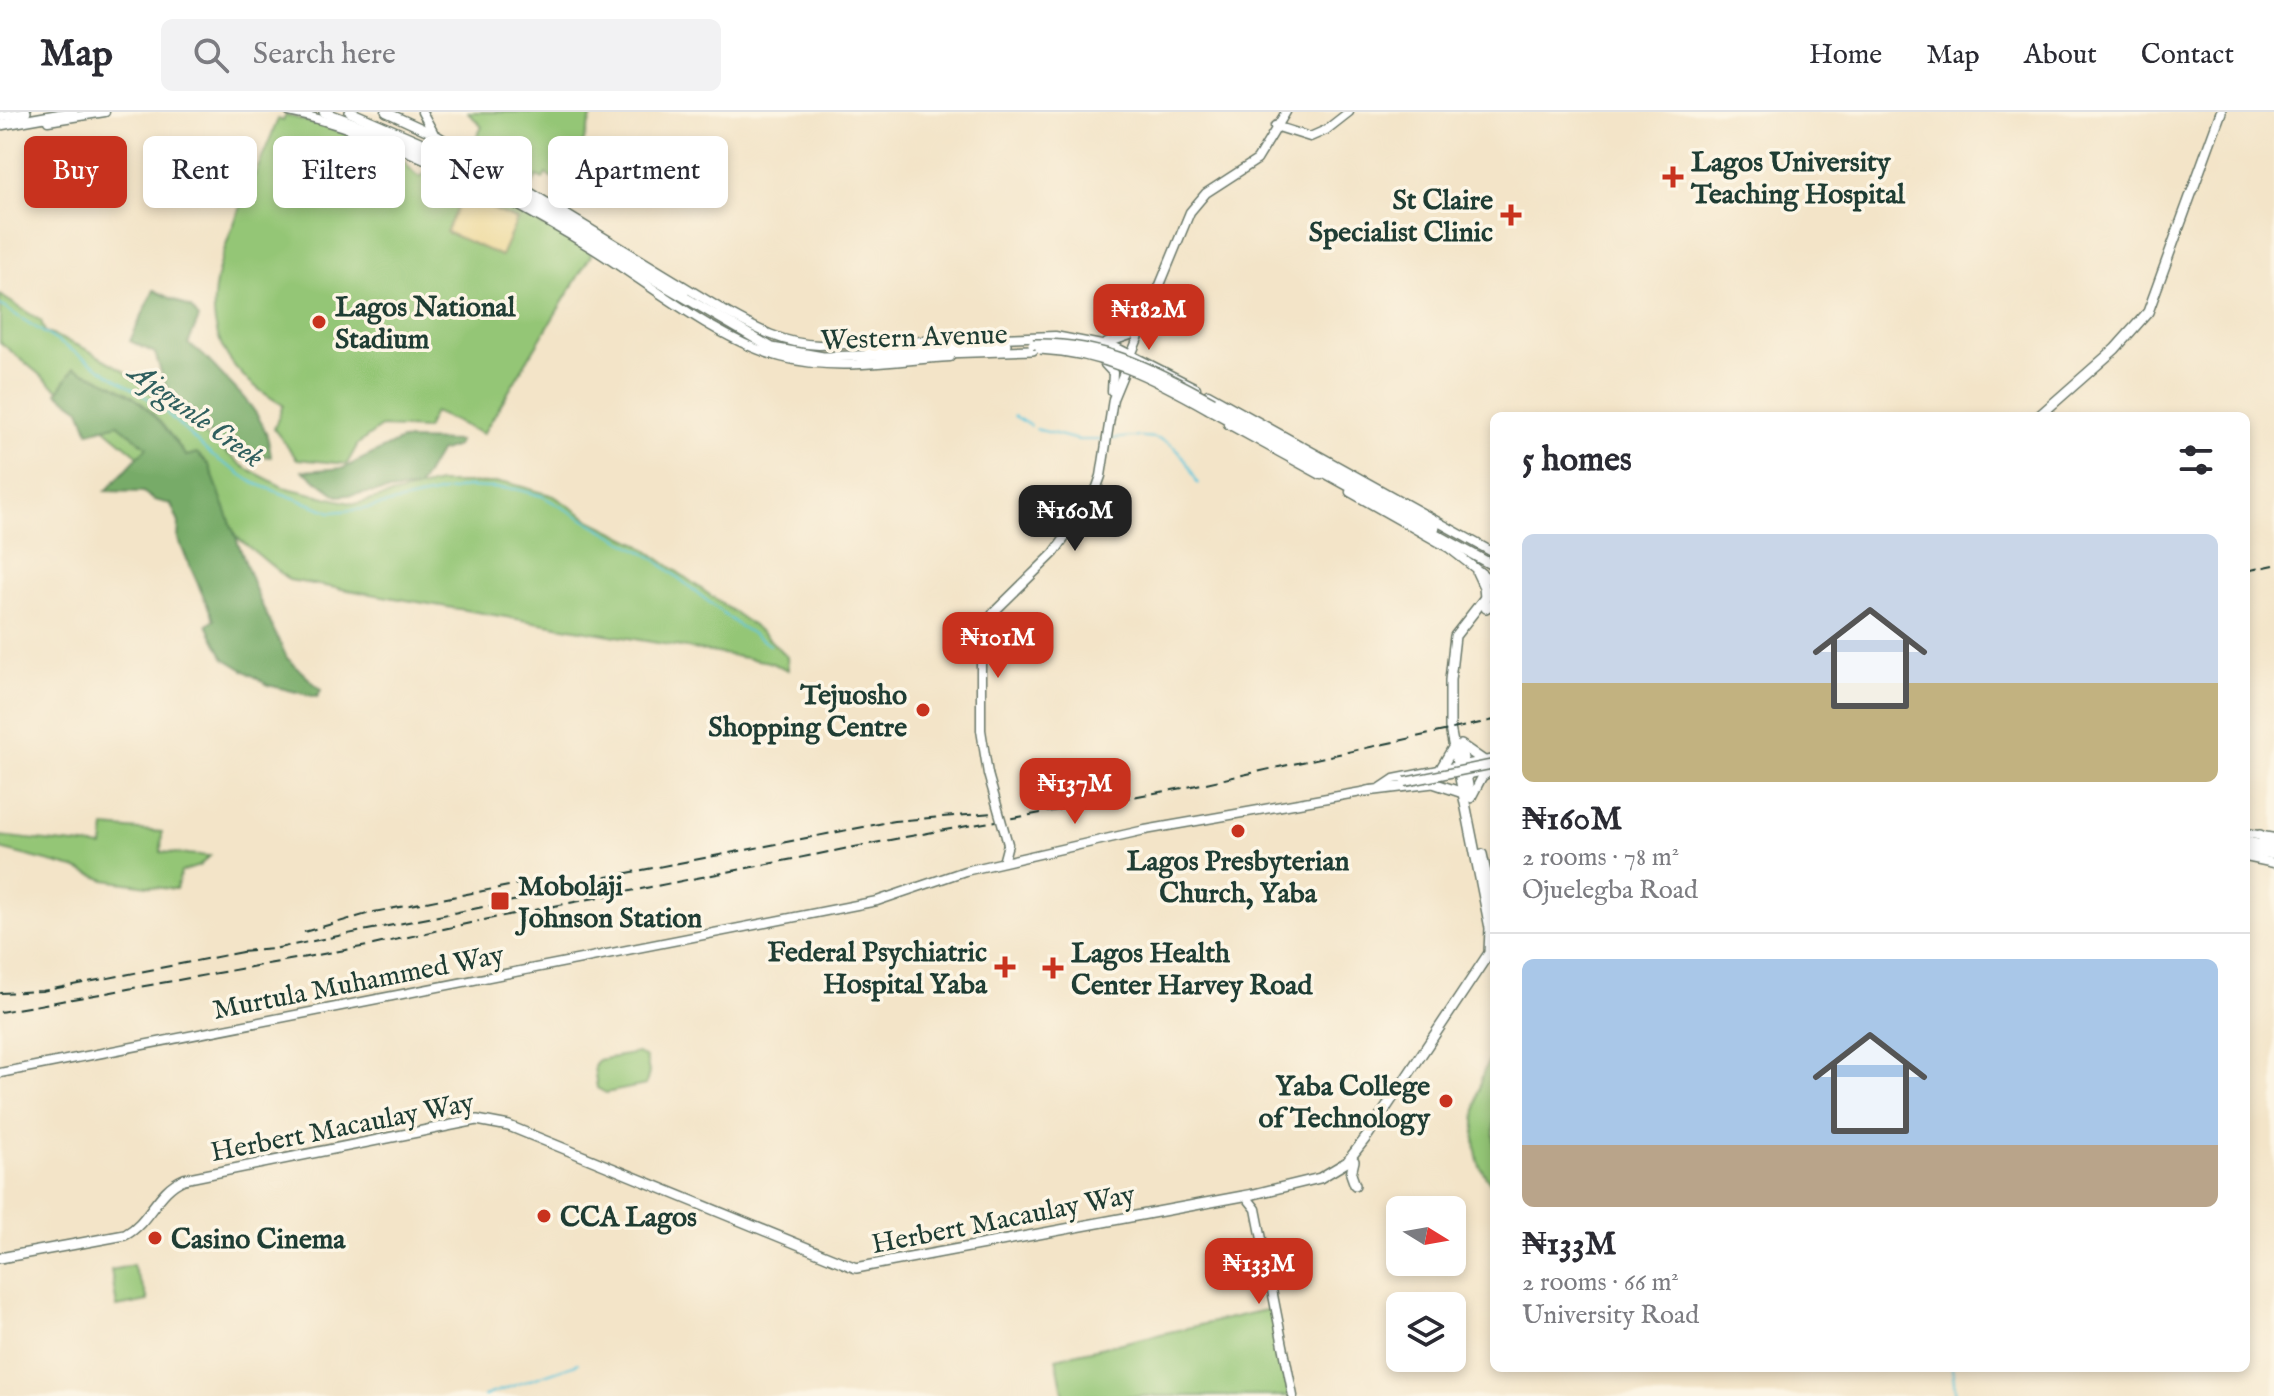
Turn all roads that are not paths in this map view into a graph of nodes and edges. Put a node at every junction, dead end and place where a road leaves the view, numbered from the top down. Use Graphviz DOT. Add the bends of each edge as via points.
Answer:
graph roads {
  1 [pos="26,112"];
  2 [pos="73,112"];
  3 [pos="105,112"];
  4 [pos="289,112"];
  5 [pos="324,112"];
  6 [pos="350,112"];
  7 [pos="386,112"];
  8 [pos="422,112"];
  9 [pos="1347,112"];
  10 [pos="2222,112"];
  11 [pos="1280,120"];
  12 [pos="2,123"];
  13 [pos="436,135"];
  14 [pos="421,141"];
  15 [pos="421,149"];
  16 [pos="532,199"];
  17 [pos="532,206"];
  18 [pos="554,209"];
  19 [pos="593,232"];
  20 [pos="607,256"];
  21 [pos="1168,260"];
  22 [pos="649,281"];
  23 [pos="1143,325"];
  24 [pos="1136,333"];
  25 [pos="959,343"];
  26 [pos="913,344"];
  27 [pos="1102,344"];
  28 [pos="1033,347"];
  29 [pos="1129,353"];
  30 [pos="946,355"];
  31 [pos="904,357"];
  32 [pos="1102,361"];
  33 [pos="1152,363"];
  34 [pos="1124,368"];
  35 [pos="1146,379"];
  36 [pos="1114,392"];
  37 [pos="1211,406"];
  38 [pos="2044,412"];
  39 [pos="2051,412"];
  40 [pos="1327,462"];
  41 [pos="1330,478"];
  42 [pos="1366,491"];
  43 [pos="1432,529"];
  44 [pos="1490,551"];
  45 [pos="1490,557"];
  46 [pos="1490,564"];
  47 [pos="1477,572"];
  48 [pos="1490,581"];
  49 [pos="1490,601"];
  50 [pos="1458,744"];
  51 [pos="1490,763"];
  52 [pos="1490,764"];
  53 [pos="1490,764"];
  54 [pos="1490,767"];
  55 [pos="1440,770"];
  56 [pos="1462,770"];
  57 [pos="1379,789"];
  58 [pos="1367,791"];
  59 [pos="1467,796"];
  60 [pos="1145,830"];
  61 [pos="2250,834"];
  62 [pos="2260,835"];
  63 [pos="2274,838"];
  64 [pos="2250,843"];
  65 [pos="1008,844"];
  66 [pos="2274,846"];
  67 [pos="2250,853"];
  68 [pos="2250,854"];
  69 [pos="2274,854"];
  70 [pos="1016,856"];
  71 [pos="1004,859"];
  72 [pos="2274,863"];
  73 [pos="1490,894"];
  74 [pos="877,901"];
  75 [pos="1490,955"];
  76 [pos="0,1073"];
  77 [pos="1354,1161"];
  78 [pos="1355,1185"];
  79 [pos="1260,1196"];
  80 [pos="1248,1199"];
  81 [pos="1256,1209"];
  82 [pos="0,1260"];
  83 [pos="1293,1396"];
  1 -- 12 [label="highway"];
  2 -- 12 [label="highway"];
  3 -- 12 [label="main road"];
  4 -- 20 [label="main road, Western Avenue" via="346,129 473,183"];
  5 -- 15 [label="highway, Western Avenue"];
  6 -- 14 [label="highway, Western Avenue"];
  7 -- 13 [label="main road, Western Avenue"];
  8 -- 13 [label="main road"];
  9 -- 11 [label="main road" via="1310,137"];
  10 -- 38 [label="highway" via="2148,312"];
  10 -- 39 [label="highway" via="2149,321"];
  11 -- 21 [label="main road" via="1245,166 1198,196"];
  13 -- 18 [label="main road, Western Avenue"];
  16 -- 18 [label="highway, Western Avenue"];
  17 -- 20 [label="highway, Western Avenue"];
  18 -- 19 [label="highway, Western Avenue"];
  18 -- 19 [label="highway"];
  19 -- 26 [label="highway, Western Avenue" via="761,338 820,351"];
  20 -- 22 [label="highway, Western Avenue"];
  20 -- 22 [label="highway"];
  21 -- 23 [label="main road"];
  21 -- 24 [label="main road"];
  22 -- 31 [label="highway, Western Avenue" via="783,352"];
  23 -- 29 [label="main road"];
  23 -- 33 [label="main road" via="1141,343"];
  24 -- 27 [label="main road"];
  24 -- 29 [label="main road"];
  25 -- 26 [label="highway, Western Avenue"];
  25 -- 26 [label="highway"];
  25 -- 27 [label="main road, Western Avenue" via="1055,336"];
  25 -- 28 [label="highway, Western Avenue"];
  27 -- 29 [label="main road, Western Avenue"];
  28 -- 30 [label="highway, Western Avenue"];
  28 -- 37 [label="highway, Western Avenue, bridge" via="1119,363"];
  29 -- 33 [label="main road, Western Avenue"];
  29 -- 34 [label="main road"];
  30 -- 31 [label="highway, Western Avenue"];
  30 -- 31 [label="highway"];
  30 -- 32 [label="main road, Western Avenue" via="1044,354"];
  32 -- 34 [label="main road, Western Avenue"];
  32 -- 36 [label="main road" via="1113,373"];
  33 -- 40 [label="main road, Western Avenue"];
  34 -- 35 [label="main road, Western Avenue"];
  34 -- 36 [label="main road"];
  35 -- 36 [label="main road" via="1127,378"];
  35 -- 41 [label="main road, Western Avenue"];
  36 -- 65 [label="main road, bridge" via="1098,487 1072,530 986,624 981,640 980,699 988,774"];
  37 -- 40 [label="highway, Western Avenue"];
  37 -- 41 [label="highway, Western Avenue"];
  40 -- 42 [label="highway, Western Avenue"];
  40 -- 42 [label="highway"];
  41 -- 42 [label="highway, Western Avenue"];
  41 -- 42 [label="highway"];
  42 -- 43 [label="highway, Western Avenue"];
  42 -- 44 [label="main road, Western Avenue"];
  42 -- 47 [label="main road, Western Avenue"];
  43 -- 45 [label="highway"];
  43 -- 46 [label="highway"];
  47 -- 48 [label="main road, Western Avenue"];
  47 -- 49 [label="highway"];
  49 -- 50 [label="highway, Herbert Macaulay Way" via="1461,626 1452,644 1450,728"];
  50 -- 51 [label="highway"];
  50 -- 55 [label="highway"];
  50 -- 56 [label="highway, Herbert Macaulay Way"];
  52 -- 56 [label="main road"];
  53 -- 57 [label="main road, bridge"];
  54 -- 59 [label="main road"];
  55 -- 56 [label="main road"];
  55 -- 57 [label="main road" via="1394,779"];
  56 -- 59 [label="highway, Herbert Macaulay Way"];
  57 -- 58 [label="main road, Murtula Muhammed Way"];
  58 -- 59 [label="highway" via="1433,783"];
  58 -- 60 [label="main road, Murtula Muhammed Way"];
  59 -- 73 [label="highway, Herbert Macaulay Way"];
  59 -- 82 [label="highway, Herbert Macaulay Way" via="1490,928 1489,953 1359,1147 1340,1168 1320,1178 856,1268 509,1126 477,1120 184,1179 164,1191 125,1235"];
  60 -- 70 [label="main road"];
  60 -- 74 [label="main road, Murtula Muhammed Way" via="965,871"];
  61 -- 62 [label="main road"];
  62 -- 63 [label="main road"];
  62 -- 66 [label="highway"];
  64 -- 66 [label="highway"];
  65 -- 70 [label="main road"];
  65 -- 71 [label="main road"];
  67 -- 69 [label="highway"];
  68 -- 72 [label="main road"];
  70 -- 71 [label="main road"];
  71 -- 74 [label="main road" via="928,877"];
  74 -- 76 [label="main road, Murtula Muhammed Way"];
  75 -- 77 [label="highway, Herbert Macaulay Way"];
  77 -- 78 [label="highway"];
  77 -- 79 [label="highway, Herbert Macaulay Way" via="1326,1180"];
  79 -- 80 [label="highway, Herbert Macaulay Way"];
  79 -- 81 [label="main road"];
  80 -- 81 [label="main road"];
  80 -- 82 [label="highway, Herbert Macaulay Way" via="854,1272 508,1132 476,1126 193,1181 172,1191 130,1239"];
  81 -- 83 [label="main road"];
}
